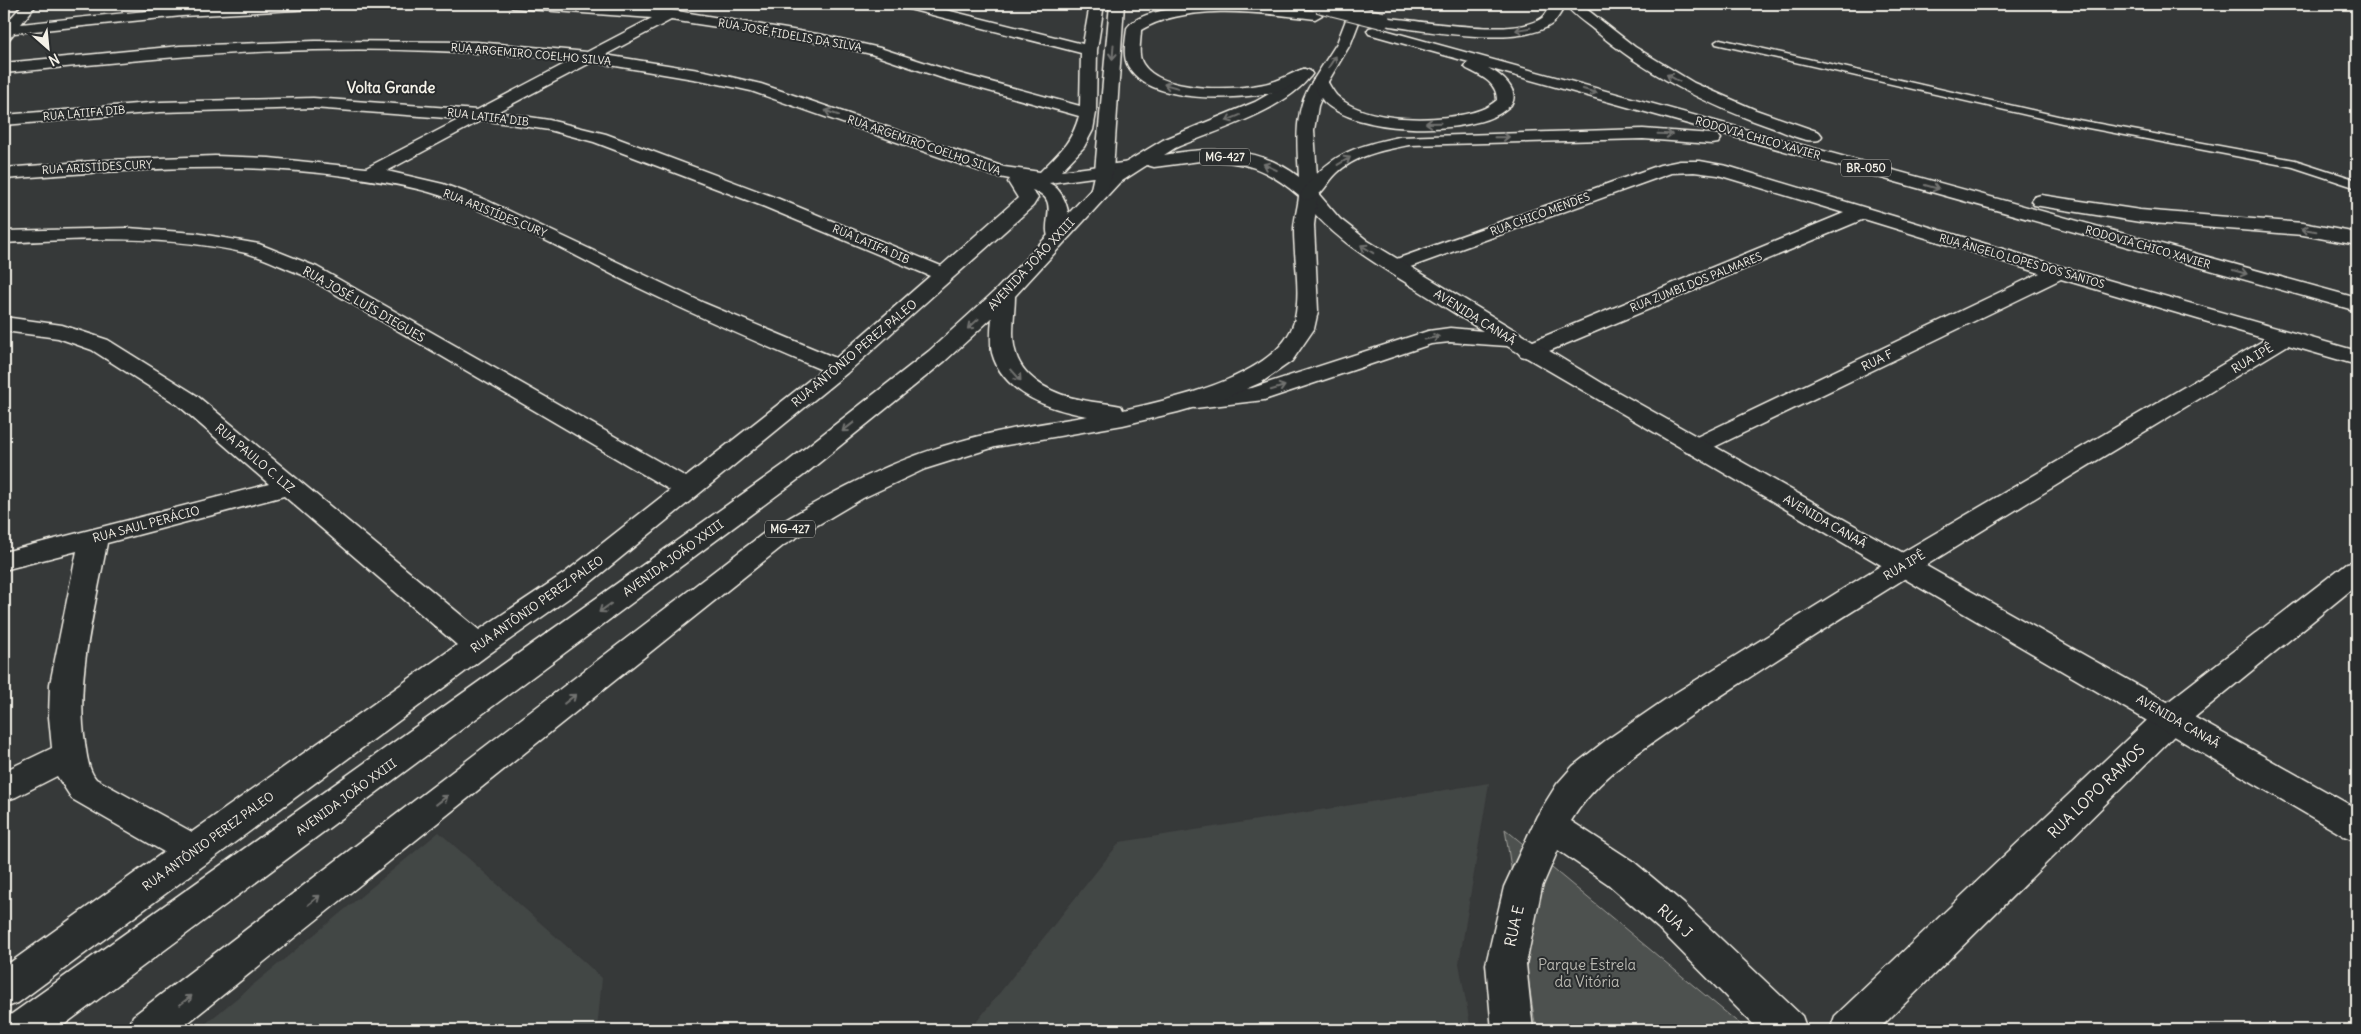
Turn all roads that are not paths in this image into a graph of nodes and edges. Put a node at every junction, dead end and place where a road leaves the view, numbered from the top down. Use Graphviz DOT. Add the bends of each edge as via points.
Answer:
graph roads {
  1 [pos="30,4"];
  2 [pos="333,4"];
  3 [pos="513,4"];
  4 [pos="690,4"];
  5 [pos="906,4"];
  6 [pos="1097,4"];
  7 [pos="1117,4"];
  8 [pos="1274,4"];
  9 [pos="1343,4"];
  10 [pos="1359,4"];
  11 [pos="1552,4"];
  12 [pos="1572,4"];
  13 [pos="1318,12"];
  14 [pos="670,15"];
  15 [pos="1382,24"];
  16 [pos="6,32"];
  17 [pos="1336,34"];
  18 [pos="1401,38"];
  19 [pos="1720,42"];
  20 [pos="1089,50"];
  21 [pos="583,61"];
  22 [pos="4,68"];
  23 [pos="1314,68"];
  24 [pos="4,75"];
  25 [pos="2026,112"];
  26 [pos="1088,114"];
  27 [pos="481,115"];
  28 [pos="4,120"];
  29 [pos="1881,159"];
  30 [pos="1687,165"];
  31 [pos="1131,167"];
  32 [pos="2357,173"];
  33 [pos="4,174"];
  34 [pos="368,174"];
  35 [pos="1903,179"];
  36 [pos="1030,180"];
  37 [pos="1101,182"];
  38 [pos="2357,184"];
  39 [pos="1309,195"];
  40 [pos="2024,198"];
  41 [pos="1862,213"];
  42 [pos="1057,236"];
  43 [pos="4,237"];
  44 [pos="2356,237"];
  45 [pos="1395,266"];
  46 [pos="2059,272"];
  47 [pos="945,275"];
  48 [pos="2357,288"];
  49 [pos="1004,295"];
  50 [pos="2357,305"];
  51 [pos="4,324"];
  52 [pos="2286,337"];
  53 [pos="1521,346"];
  54 [pos="2357,358"];
  55 [pos="839,368"];
  56 [pos="1195,401"];
  57 [pos="1155,410"];
  58 [pos="1695,447"];
  59 [pos="288,486"];
  60 [pos="689,490"];
  61 [pos="94,537"];
  62 [pos="4,561"];
  63 [pos="1903,565"];
  64 [pos="2357,570"];
  65 [pos="478,646"];
  66 [pos="2172,717"];
  67 [pos="70,754"];
  68 [pos="4,787"];
  69 [pos="1550,826"];
  70 [pos="2357,826"];
  71 [pos="193,851"];
  72 [pos="4,990"];
  73 [pos="24,1030"];
  74 [pos="148,1030"];
  75 [pos="1512,1030"];
  76 [pos="1787,1030"];
  77 [pos="1850,1030"];
  1 -- 16 [label="main road"];
  2 -- 16 [label="main road" via="143,15"];
  3 -- 14 [label="main road, RUA JOSÉ FIDELIS DA SILVA"];
  4 -- 14 [label="main road"];
  5 -- 20 [label="main road"];
  6 -- 20 [label="main road"];
  7 -- 37 [label="main road, one-way"];
  8 -- 13 [label="main road, RODOVIA CHICO XAVIER / BR-050"];
  9 -- 17 [label="main road, MG-427"];
  10 -- 17 [label="main road, MG-427"];
  11 -- 15 [label="main road, one-way" via="1555,14 1547,22 1512,31 1464,31"];
  29 -- 12 [label="main road, one-way" via="1759,117 1696,90 1649,64"];
  13 -- 15 [label="main road, RODOVIA CHICO XAVIER / BR-050"];
  23 -- 13 [label="main road, one-way" via="1274,87 1237,92 1200,92 1169,86 1146,77 1135,65 1134,28 1154,14 1192,6 1234,5"];
  14 -- 21 [label="main road"];
  14 -- 26 [label="main road, RUA JOSÉ FIDELIS DA SILVA" via="849,45"];
  15 -- 18 [label="main road, RODOVIA CHICO XAVIER / BR-050"];
  15 -- 29 [label="main road, RODOVIA CHICO XAVIER / BR-050"];
  23 -- 17 [label="main road, AVENIDA JOÃO XXIII / MG-427, one-way"];
  17 -- 23 [label="main road, MG-427"];
  18 -- 23 [label="main road, one-way" via="1490,76 1504,89 1504,102 1491,113 1463,121 1432,124 1400,122 1359,113 1340,105 1325,94"];
  18 -- 35 [label="main road, RODOVIA CHICO XAVIER / BR-050, one-way"];
  19 -- 25 [label="lane"];
  20 -- 26 [label="main road"];
  21 -- 22 [label="main road, RUA ARGEMIRO COELHO SILVA" via="476,47 315,45 180,51"];
  21 -- 24 [label="main road, RUA ARGEMIRO COELHO SILVA" via="462,55 306,53 175,58"];
  21 -- 27 [label="main road"];
  21 -- 36 [label="main road, RUA ARGEMIRO COELHO SILVA" via="724,92 974,176"];
  23 -- 31 [label="main road, AVENIDA JOÃO XXIII / MG-427, one-way" via="1261,106 1170,144"];
  23 -- 39 [label="main road, AVENIDA JOÃO XXIII / MG-427" via="1306,122"];
  25 -- 32 [label="lane" via="2116,123 2296,157"];
  25 -- 38 [label="lane" via="2295,164"];
  26 -- 36 [label="main road" via="1078,144"];
  27 -- 28 [label="main road, RUA LATIFA DIB" via="373,106 248,104"];
  27 -- 34 [label="main road"];
  27 -- 47 [label="main road, RUA LATIFA DIB" via="549,125 600,138 772,203"];
  29 -- 40 [label="main road, RODOVIA CHICO XAVIER / BR-050"];
  30 -- 41 [label="main road, RUA ÂNGELO LOPES DOS SANTOS" via="1721,170"];
  30 -- 45 [label="main road, RUA CHICO MENDES" via="1666,169"];
  31 -- 37 [label="main road, AVENIDA JOÃO XXIII / MG-427"];
  39 -- 31 [label="main road, MG-427, one-way" via="1275,169 1240,158 1192,156"];
  33 -- 34 [label="main road, RUA ARISTÍDES CURY" via="99,166 221,163"];
  34 -- 55 [label="main road, RUA ARISTÍDES CURY" via="426,185 475,202 558,239 708,314"];
  39 -- 35 [label="main road, one-way" via="1331,169 1357,154 1391,143 1430,138 1691,136"];
  35 -- 50 [label="main road, RODOVIA CHICO XAVIER / BR-050, one-way"];
  36 -- 37 [label="main road, RUA ARGEMIRO COELHO SILVA" via="1077,177"];
  36 -- 42 [label="main road" via="1052,191 1059,203"];
  36 -- 47 [label="main road, RUA ANTÔNIO PEREZ PALEO" via="1026,202"];
  37 -- 42 [label="main road, AVENIDA JOÃO XXIII / MG-427"];
  45 -- 39 [label="main road, AVENIDA CANAÃ, one-way" via="1332,224"];
  39 -- 56 [label="main road, AVENIDA JOÃO XXIII / MG-427" via="1304,224 1308,311 1304,328 1292,348 1274,366 1240,385"];
  44 -- 40 [label="main road, one-way" via="2303,229 2103,212"];
  40 -- 48 [label="main road, RODOVIA CHICO XAVIER / BR-050"];
  41 -- 46 [label="main road, RUA ÂNGELO LOPES DOS SANTOS"];
  41 -- 53 [label="main road, RUA ZUMBI DOS PALMARES"];
  42 -- 49 [label="main road, AVENIDA JOÃO XXIII / MG-427"];
  43 -- 60 [label="main road, RUA JOSÉ LUÍS DIEGUES" via="128,234 195,239 252,248 310,271"];
  45 -- 53 [label="main road, AVENIDA CANAÃ"];
  46 -- 52 [label="main road, RUA ÂNGELO LOPES DOS SANTOS"];
  46 -- 58 [label="main road, RUA F"];
  47 -- 55 [label="main road, RUA ANTÔNIO PEREZ PALEO"];
  49 -- 57 [label="main road, MG-427, one-way" via="1003,351 1018,379 1050,398 1077,406 1107,411"];
  49 -- 73 [label="main road, AVENIDA JOÃO XXIII / MG-427, one-way" via="937,356 795,469"];
  51 -- 59 [label="main road, RUA PAULO C. LIZ" via="62,332 100,345 186,400"];
  52 -- 54 [label="main road, RUA ÂNGELO LOPES DOS SANTOS"];
  52 -- 63 [label="main road, RUA IPÊ"];
  56 -- 53 [label="main road, AVENIDA JOÃO XXIII, one-way" via="1255,394 1428,338 1450,335"];
  53 -- 58 [label="main road, AVENIDA CANAÃ"];
  55 -- 60 [label="main road, RUA ANTÔNIO PEREZ PALEO"];
  56 -- 57 [label="main road, AVENIDA JOÃO XXIII / MG-427"];
  74 -- 57 [label="main road, AVENIDA JOÃO XXIII / MG-427, one-way" via="774,539 832,503 882,478 938,456 1000,438"];
  58 -- 63 [label="main road, AVENIDA CANAÃ"];
  59 -- 61 [label="main road, RUA SAUL PERÁCIO"];
  59 -- 65 [label="main road, RUA PAULO C. LIZ"];
  60 -- 65 [label="main road, RUA ANTÔNIO PEREZ PALEO" via="576,579"];
  61 -- 62 [label="main road, RUA SAUL PERÁCIO"];
  61 -- 67 [label="main road" via="66,684 65,717"];
  63 -- 66 [label="main road, AVENIDA CANAÃ"];
  63 -- 69 [label="main road, RUA IPÊ" via="1680,706 1617,750 1569,794"];
  64 -- 66 [label="main road, RUA LOPO RAMOS"];
  65 -- 71 [label="main road, RUA ANTÔNIO PEREZ PALEO"];
  66 -- 70 [label="main road, AVENIDA CANAÃ"];
  66 -- 77 [label="main road, RUA LOPO RAMOS"];
  67 -- 68 [label="main road"];
  67 -- 71 [label="main road" via="74,775 84,790"];
  69 -- 75 [label="main road, RUA E" via="1523,887 1506,964"];
  69 -- 76 [label="main road, RUA J" via="1620,873 1671,916"];
  71 -- 72 [label="main road, RUA ANTÔNIO PEREZ PALEO"];
}
